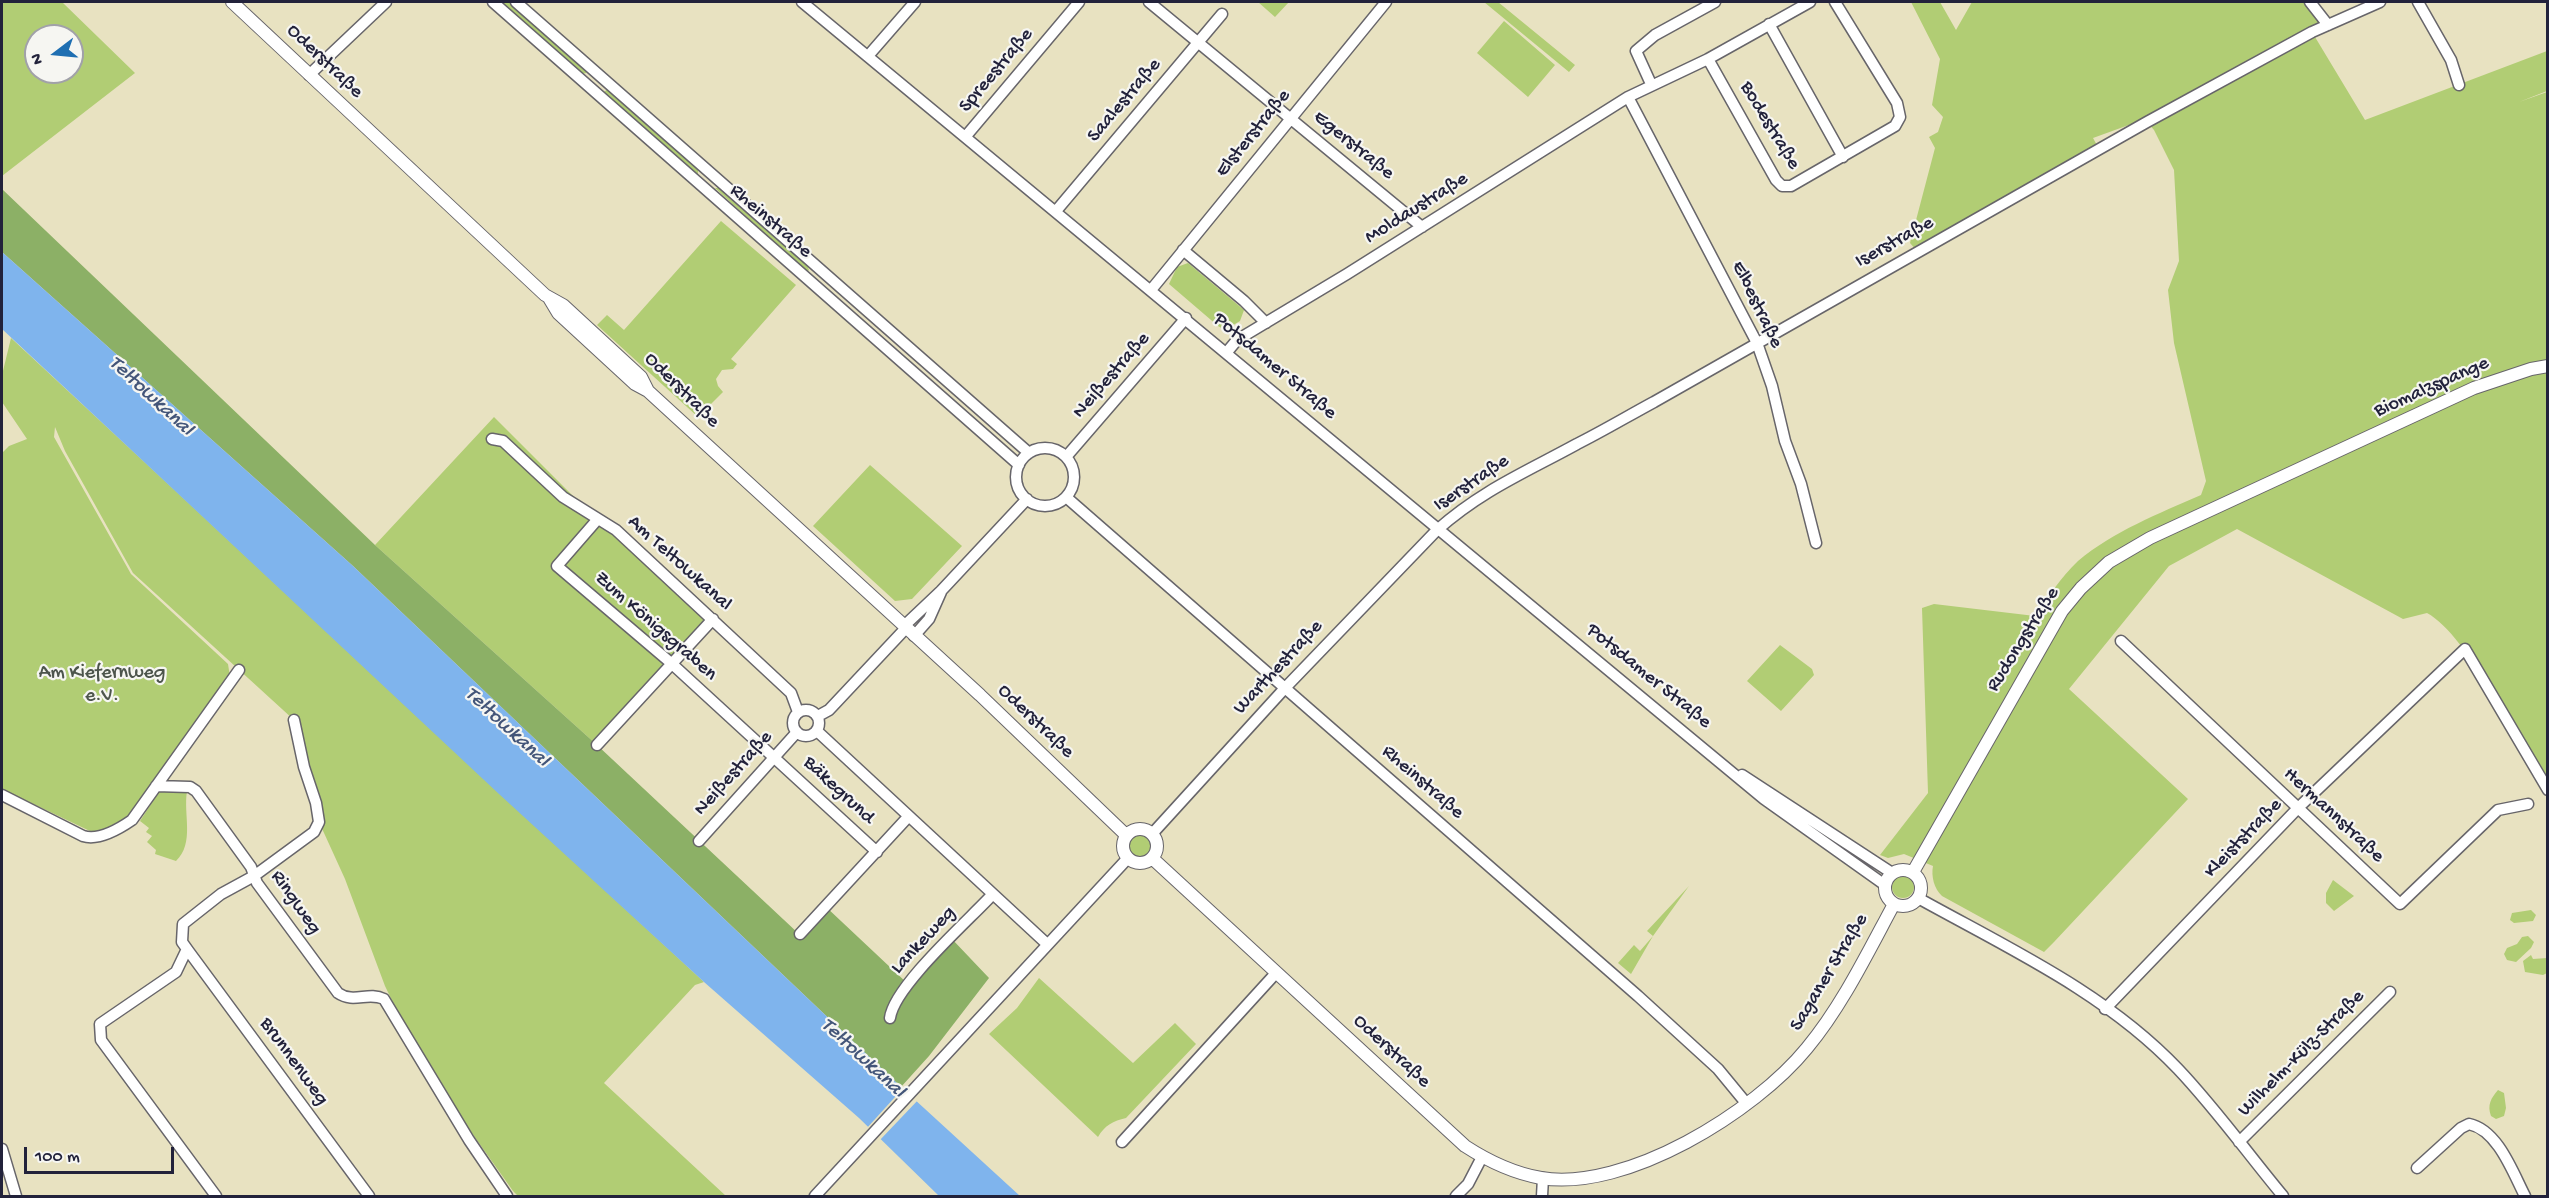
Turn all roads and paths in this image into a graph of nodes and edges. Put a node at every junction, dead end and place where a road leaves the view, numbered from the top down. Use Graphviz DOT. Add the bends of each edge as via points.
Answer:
graph roads {
  1 [pos="232,2"];
  2 [pos="386,2"];
  3 [pos="493,2"];
  4 [pos="516,2"];
  5 [pos="802,2"];
  6 [pos="915,2"];
  7 [pos="1079,2"];
  8 [pos="1149,2"];
  9 [pos="1386,2"];
  10 [pos="1715,2"];
  11 [pos="1810,2"];
  12 [pos="1835,2"];
  13 [pos="2310,2"];
  14 [pos="2380,2"];
  15 [pos="2418,2"];
  16 [pos="1222,14"];
  17 [pos="1769,24"];
  18 [pos="2328,25"];
  19 [pos="1197,42"];
  20 [pos="868,56"];
  21 [pos="1708,59"];
  22 [pos="309,75"];
  23 [pos="602,77"];
  24 [pos="1651,84"];
  25 [pos="2459,86"];
  26 [pos="592,89"];
  27 [pos="1628,97"];
  28 [pos="1291,119"];
  29 [pos="966,136"];
  30 [pos="1842,156"];
  31 [pos="711,174"];
  32 [pos="701,185"];
  33 [pos="1056,211"];
  34 [pos="1422,227"];
  35 [pos="1183,250"];
  36 [pos="825,273"];
  37 [pos="814,285"];
  38 [pos="1151,290"];
  39 [pos="1186,318"];
  40 [pos="1266,323"];
  41 [pos="1757,343"];
  42 [pos="1227,352"];
  43 [pos="2547,366"];
  44 [pos="937,372"];
  45 [pos="927,384"];
  46 [pos="492,439"];
  47 [pos="2336,452"];
  48 [pos="1029,453"];
  49 [pos="1066,457"];
  50 [pos="1019,465"];
  51 [pos="1066,497"];
  52 [pos="1027,499"];
  53 [pos="597,520"];
  54 [pos="1437,530"];
  55 [pos="1816,543"];
  56 [pos="713,619"];
  57 [pos="908,630"];
  58 [pos="2121,641"];
  59 [pos="671,663"];
  60 [pos="238,670"];
  61 [pos="1285,688"];
  62 [pos="798,712"];
  63 [pos="818,716"];
  64 [pos="294,720"];
  65 [pos="817,731"];
  66 [pos="797,732"];
  67 [pos="597,745"];
  68 [pos="774,757"];
  69 [pos="1721,763"];
  70 [pos="156,786"];
  71 [pos="2547,790"];
  72 [pos="2,795"];
  73 [pos="2528,804"];
  74 [pos="2299,807"];
  75 [pos="908,817"];
  76 [pos="1152,834"];
  77 [pos="1126,835"];
  78 [pos="699,841"];
  79 [pos="877,852"];
  80 [pos="1128,858"];
  81 [pos="1152,858"];
  82 [pos="1913,872"];
  83 [pos="1892,873"];
  84 [pos="254,876"];
  85 [pos="1885,885"];
  86 [pos="993,894"];
  87 [pos="1918,898"];
  88 [pos="1894,904"];
  89 [pos="800,934"];
  90 [pos="1047,944"];
  91 [pos="187,950"];
  92 [pos="1276,973"];
  93 [pos="2390,992"];
  94 [pos="2105,1009"];
  95 [pos="890,1018"];
  96 [pos="1746,1103"];
  97 [pos="1122,1142"];
  98 [pos="2239,1142"];
  99 [pos="2,1149"];
  100 [pos="1482,1157"];
  101 [pos="2417,1168"];
  102 [pos="1543,1178"];
  103 [pos="16,1197"];
  104 [pos="216,1197"];
  105 [pos="369,1197"];
  106 [pos="507,1197"];
  107 [pos="815,1197"];
  108 [pos="1456,1197"];
  109 [pos="1542,1197"];
  110 [pos="2283,1197"];
  111 [pos="2525,1197"];
  1 -- 22 [label="main road, Oderstraße"];
  2 -- 22 [label="street"];
  3 -- 26 [label="street, Rheinstraße"];
  4 -- 23 [label="street, Rheinstraße"];
  5 -- 20 [label="street, Potsdamer Straße"];
  6 -- 20 [label="street"];
  7 -- 29 [label="street, Spreestraße"];
  8 -- 19 [label="street, Egerstraße"];
  9 -- 28 [label="street, Elsterstraße"];
  10 -- 24 [label="street" via="1655,35 1636,51"];
  11 -- 17 [label="street"];
  12 -- 30 [label="street, Bodestraße" via="1897,103 1900,117 1897,124"];
  13 -- 18 [label="street"];
  14 -- 18 [label="street, Iserstraße"];
  15 -- 25 [label="street" via="2451,60"];
  16 -- 19 [label="street, Saalestraße"];
  17 -- 21 [label="street"];
  17 -- 30 [label="street"];
  18 -- 41 [label="street, Iserstraße" via="2132,130"];
  19 -- 28 [label="street, Egerstraße"];
  19 -- 33 [label="street, Saalestraße"];
  20 -- 29 [label="street, Potsdamer Straße"];
  21 -- 24 [label="street"];
  21 -- 30 [label="street, Bodestraße" via="1782,186 1796,183"];
  22 -- 57 [label="main road, Oderstraße" via="549,297 563,305 633,370 648,391"];
  23 -- 26 [label="street"];
  23 -- 31 [label="street, Rheinstraße"];
  24 -- 27 [label="street"];
  26 -- 32 [label="street, Rheinstraße"];
  27 -- 34 [label="street, Moldaustraße"];
  27 -- 41 [label="street, Elbestraße"];
  28 -- 34 [label="street, Egerstraße"];
  28 -- 35 [label="street, Elsterstraße"];
  29 -- 33 [label="street, Potsdamer Straße"];
  31 -- 32 [label="street, Rheinstraße"];
  31 -- 36 [label="street, Rheinstraße"];
  32 -- 37 [label="street, Rheinstraße"];
  33 -- 38 [label="street, Potsdamer Straße"];
  34 -- 40 [label="street, Moldaustraße"];
  35 -- 38 [label="street, Elsterstraße"];
  35 -- 40 [label="street"];
  36 -- 37 [label="street, Rheinstraße"];
  36 -- 44 [label="street, Rheinstraße"];
  37 -- 45 [label="street, Rheinstraße"];
  38 -- 39 [label="street, Potsdamer Straße"];
  39 -- 42 [label="street, Potsdamer Straße"];
  39 -- 49 [label="street, Neißestraße"];
  40 -- 42 [label="street, Moldaustraße" via="1236,340"];
  41 -- 54 [label="street, Iserstraße" via="1522,471 1461,509"];
  41 -- 55 [label="street, Elbestraße"];
  42 -- 54 [label="street, Potsdamer Straße"];
  43 -- 47 [label="main road, Biomalzspange" via="2474,388"];
  44 -- 45 [label="street"];
  44 -- 48 [label="street, Rheinstraße"];
  45 -- 50 [label="street, Rheinstraße"];
  46 -- 53 [label="street, Am Teltowkanal" via="503,441 563,497"];
  47 -- 82 [label="main road, Rudongstraße" via="2150,538 2109,562 2081,588 2043,641"];
  48 -- 49 [label="street" via="1044,448"];
  48 -- 50 [label="street"];
  49 -- 51 [label="street" via="1074,480"];
  50 -- 52 [label="street" via="1018,487"];
  51 -- 52 [label="street" via="1047,506"];
  51 -- 61 [label="street, Rheinstraße"];
  52 -- 57 [label="street" via="941,591 929,619"];
  53 -- 56 [label="street, Am Teltowkanal" via="616,530"];
  53 -- 59 [label="street, Zum Königsgraben" via="557,566"];
  54 -- 61 [label="street, Warthestraße"];
  54 -- 69 [label="street, Potsdamer Straße"];
  56 -- 59 [label="street"];
  56 -- 62 [label="street, Am Teltowkanal" via="791,693"];
  57 -- 63 [label="street" via="829,710"];
  57 -- 77 [label="main road, Oderstraße"];
  58 -- 74 [label="street, Hermannstraße"];
  59 -- 67 [label="street"];
  59 -- 68 [label="street, Zum Königsgraben"];
  60 -- 70 [label="street"];
  61 -- 76 [label="street, Warthestraße"];
  61 -- 96 [label="street, Rheinstraße" via="1638,996 1718,1069"];
  62 -- 63 [label="street" via="807,709"];
  62 -- 66 [label="street" via="793,722"];
  63 -- 65 [label="street"];
  64 -- 84 [label="street" via="319,822 314,832"];
  65 -- 66 [label="street" via="809,736"];
  65 -- 75 [label="street"];
  66 -- 68 [label="street, Neißestraße"];
  68 -- 78 [label="street, Neißestraße"];
  68 -- 79 [label="street, Bäkegrund"];
  69 -- 83 [label="street, Potsdamer Straße" via="1760,784"];
  69 -- 85 [label="street, Potsdamer Straße" via="1772,805"];
  70 -- 72 [label="street" via="132,820 116,830 88,837"];
  70 -- 84 [label="street" via="190,787 196,791"];
  71 -- 74 [label="street, Kleiststraße" via="2465,649"];
  73 -- 74 [label="street, Hermannstraße" via="2498,810 2400,903"];
  74 -- 94 [label="street, Kleiststraße"];
  75 -- 79 [label="street, Bäkegrund"];
  75 -- 86 [label="street"];
  76 -- 77 [label="main road" via="1137,829"];
  76 -- 81 [label="main road" via="1157,849"];
  77 -- 80 [label="main road" via="1123,849"];
  79 -- 89 [label="street, Bäkegrund"];
  80 -- 81 [label="main road" via="1137,863"];
  80 -- 90 [label="street"];
  81 -- 92 [label="main road, Oderstraße"];
  82 -- 83 [label="main road" via="1902,869"];
  82 -- 87 [label="main road" via="1922,886"];
  83 -- 85 [label="main road"];
  84 -- 91 [label="street, Ringweg" via="221,894 183,924 182,942"];
  84 -- 106 [label="street, Ringweg" via="338,993 353,999 376,995 384,999"];
  85 -- 88 [label="main road, Potsdamer Straße" via="1886,896"];
  86 -- 90 [label="street"];
  86 -- 95 [label="street, Lankeweg" via="908,984 894,1004"];
  87 -- 88 [label="main road" via="1907,906"];
  87 -- 94 [label="street, Wilhelm-Külz-Straße" via="2068,982"];
  88 -- 96 [label="main road, Saganer Straße" via="1807,1049"];
  90 -- 107 [label="street"];
  91 -- 104 [label="street" via="176,972 100,1024 99,1031 101,1041"];
  91 -- 105 [label="street, Brunnenweg"];
  92 -- 97 [label="street"];
  92 -- 100 [label="main road, Oderstraße" via="1446,1129"];
  93 -- 98 [label="street, Wilhelm-Külz-Straße"];
  94 -- 98 [label="street, Wilhelm-Külz-Straße" via="2177,1068"];
  96 -- 102 [label="main road, Saganer Straße" via="1706,1132 1652,1158 1604,1174"];
  98 -- 110 [label="street, Wilhelm-Külz-Straße"];
  99 -- 103 [label="street"];
  100 -- 102 [label="main road, Oderstraße"];
  100 -- 108 [label="street"];
  101 -- 111 [label="street" via="2461,1128 2469,1124 2478,1126 2504,1156"];
  102 -- 109 [label="street"];
}
